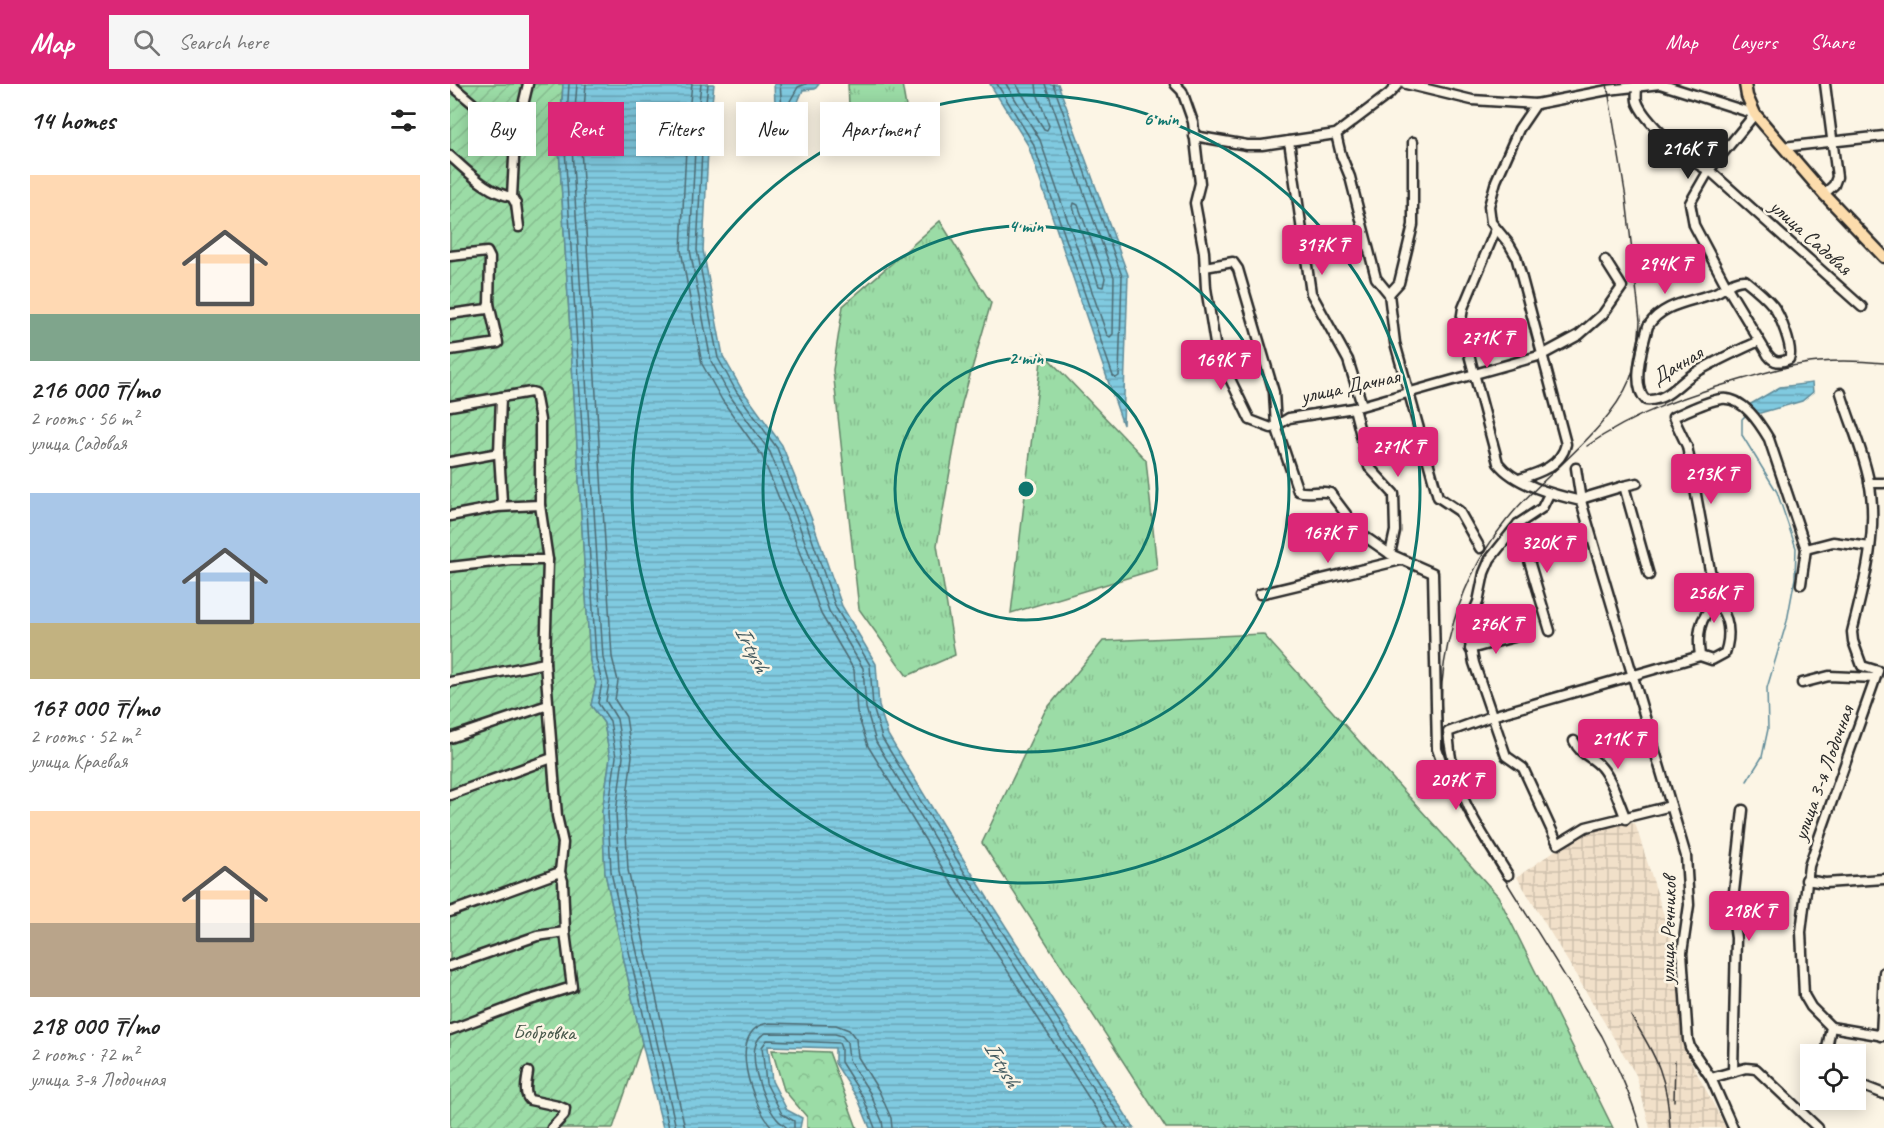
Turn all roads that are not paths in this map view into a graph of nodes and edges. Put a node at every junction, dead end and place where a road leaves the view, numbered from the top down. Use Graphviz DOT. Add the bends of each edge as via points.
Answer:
graph roads {
  1 [pos="450,84"];
  2 [pos="528,84"];
  3 [pos="1175,84"];
  4 [pos="1398,84"];
  5 [pos="1406,84"];
  6 [pos="1660,84"];
  7 [pos="1746,84"];
  8 [pos="1825,84"];
  9 [pos="1637,86"];
  10 [pos="471,102"];
  11 [pos="524,102"];
  12 [pos="1536,104"];
  13 [pos="1755,114"];
  14 [pos="1336,134"];
  15 [pos="1194,136"];
  16 [pos="1884,136"];
  17 [pos="1289,141"];
  18 [pos="1413,142"];
  19 [pos="1833,142"];
  20 [pos="1783,147"];
  21 [pos="450,156"];
  22 [pos="514,156"];
  23 [pos="1709,170"];
  24 [pos="1824,194"];
  25 [pos="512,197"];
  26 [pos="519,226"];
  27 [pos="1496,229"];
  28 [pos="450,256"];
  29 [pos="1884,257"];
  30 [pos="1605,260"];
  31 [pos="1205,267"];
  32 [pos="1727,287"];
  33 [pos="1389,294"];
  34 [pos="489,304"];
  35 [pos="1862,307"];
  36 [pos="450,314"];
  37 [pos="1759,340"];
  38 [pos="450,350"];
  39 [pos="1542,355"];
  40 [pos="1475,374"];
  41 [pos="1409,392"];
  42 [pos="1841,393"];
  43 [pos="501,397"];
  44 [pos="450,406"];
  45 [pos="1358,407"];
  46 [pos="1276,426"];
  47 [pos="499,453"];
  48 [pos="450,462"];
  49 [pos="1576,468"];
  50 [pos="1519,479"];
  51 [pos="1637,483"];
  52 [pos="1869,483"];
  53 [pos="1884,483"];
  54 [pos="1624,486"];
  55 [pos="1549,494"];
  56 [pos="1581,501"];
  57 [pos="540,505"];
  58 [pos="497,507"];
  59 [pos="450,516"];
  60 [pos="1518,524"];
  61 [pos="1870,547"];
  62 [pos="1480,548"];
  63 [pos="1806,549"];
  64 [pos="1390,554"];
  65 [pos="548,560"];
  66 [pos="1401,560"];
  67 [pos="450,567"];
  68 [pos="1649,575"];
  69 [pos="1801,584"];
  70 [pos="1260,594"];
  71 [pos="1716,603"];
  72 [pos="1550,631"];
  73 [pos="1514,637"];
  74 [pos="1470,649"];
  75 [pos="1700,656"];
  76 [pos="545,663"];
  77 [pos="1879,674"];
  78 [pos="1634,676"];
  79 [pos="450,682"];
  80 [pos="1802,683"];
  81 [pos="548,705"];
  82 [pos="1492,717"];
  83 [pos="450,738"];
  84 [pos="1574,741"];
  85 [pos="552,758"];
  86 [pos="1445,772"];
  87 [pos="450,795"];
  88 [pos="1671,806"];
  89 [pos="1743,810"];
  90 [pos="1626,819"];
  91 [pos="560,872"];
  92 [pos="1508,875"];
  93 [pos="1884,879"];
  94 [pos="1806,880"];
  95 [pos="450,912"];
  96 [pos="565,932"];
  97 [pos="450,966"];
  98 [pos="1884,972"];
  99 [pos="1831,1027"];
  100 [pos="450,1030"];
  101 [pos="1883,1036"];
  102 [pos="1828,1044"];
  103 [pos="528,1072"];
  104 [pos="1733,1072"];
  105 [pos="1711,1078"];
  106 [pos="1866,1087"];
  107 [pos="1884,1095"];
  108 [pos="552,1128"];
  109 [pos="1733,1128"];
  110 [pos="1818,1128"];
  1 -- 10 [label="street"];
  2 -- 11 [label="street"];
  3 -- 15 [label="street" via="1182,91"];
  4 -- 14 [label="street"];
  5 -- 12 [label="street" via="1472,100"];
  6 -- 9 [label="street"];
  6 -- 13 [label="street"];
  7 -- 13 [label="main road"];
  8 -- 19 [label="street"];
  9 -- 12 [label="street"];
  9 -- 23 [label="street, улица Садовая" via="1637,101 1662,135"];
  12 -- 27 [label="street" via="1519,129 1496,181 1489,212"];
  13 -- 20 [label="main road"];
  13 -- 23 [label="street"];
  14 -- 17 [label="street"];
  14 -- 33 [label="street" via="1376,278"];
  15 -- 17 [label="street" via="1247,145"];
  15 -- 31 [label="street" via="1200,183 1195,203"];
  16 -- 19 [label="street"];
  17 -- 45 [label="street" via="1311,293 1348,360"];
  18 -- 33 [label="street" via="1413,225 1399,283"];
  19 -- 20 [label="street"];
  19 -- 24 [label="street" via="1837,177"];
  20 -- 24 [label="main road"];
  21 -- 25 [label="street" via="490,190"];
  22 -- 25 [label="street"];
  23 -- 32 [label="street" via="1690,203 1694,225"];
  23 -- 35 [label="street, улица Садовая"];
  24 -- 29 [label="main road"];
  25 -- 26 [label="street"];
  27 -- 39 [label="street" via="1516,256"];
  27 -- 40 [label="street" via="1461,321"];
  28 -- 34 [label="street" via="487,252"];
  30 -- 39 [label="street, улица Дачная" via="1622,287 1620,291 1603,314 1579,335"];
  31 -- 46 [label="street" via="1215,351 1250,420 1270,428"];
  31 -- 46 [label="street" via="1233,262 1238,269 1274,392"];
  32 -- 37 [label="street"];
  32 -- 37 [label="street, Дачная" via="1738,279 1745,280 1770,302 1791,356 1783,362 1771,360"];
  32 -- 37 [label="street, Дачная" via="1678,303 1652,320 1637,381 1642,396 1646,400 1657,399 1677,389 1696,372"];
  33 -- 41 [label="street" via="1395,343"];
  34 -- 36 [label="street" via="487,309"];
  34 -- 38 [label="street" via="498,343"];
  39 -- 40 [label="street, улица Дачная"];
  39 -- 50 [label="street" via="1566,444 1557,461"];
  40 -- 41 [label="street, улица Дачная"];
  40 -- 50 [label="street" via="1498,463"];
  41 -- 45 [label="street, улица Дачная"];
  41 -- 62 [label="street" via="1438,497 1459,511"];
  42 -- 52 [label="street"];
  43 -- 44 [label="street"];
  43 -- 47 [label="street"];
  43 -- 57 [label="street" via="535,393 541,434"];
  45 -- 46 [label="street, улица Дачная" via="1289,418"];
  45 -- 64 [label="street" via="1369,467 1394,494 1395,531"];
  46 -- 64 [label="street" via="1298,491 1330,493 1361,534"];
  47 -- 48 [label="street"];
  47 -- 58 [label="street" via="502,501"];
  49 -- 56 [label="street, улица Речников"];
  50 -- 55 [label="street"];
  51 -- 54 [label="street"];
  52 -- 53 [label="street"];
  52 -- 61 [label="street"];
  54 -- 56 [label="street"];
  54 -- 68 [label="street"];
  55 -- 56 [label="street"];
  55 -- 60 [label="street" via="1542,508"];
  56 -- 78 [label="street, улица Речников"];
  57 -- 58 [label="street"];
  57 -- 65 [label="street"];
  58 -- 59 [label="street"];
  60 -- 72 [label="street"];
  60 -- 74 [label="street" via="1484,573 1468,626"];
  61 -- 63 [label="street" via="1833,542"];
  61 -- 77 [label="street" via="1852,632 1862,666"];
  63 -- 69 [label="street"];
  63 -- 71 [label="street" via="1769,440 1751,414 1738,403 1721,399 1673,417 1687,446"];
  64 -- 66 [label="street"];
  65 -- 67 [label="street"];
  65 -- 76 [label="street"];
  66 -- 70 [label="street"];
  66 -- 86 [label="street" via="1433,573 1437,749"];
  71 -- 75 [label="street" via="1708,609 1699,629"];
  71 -- 75 [label="street" via="1727,619 1727,647 1725,653 1712,660"];
  73 -- 74 [label="street"];
  74 -- 82 [label="street"];
  75 -- 78 [label="street"];
  76 -- 79 [label="street"];
  76 -- 81 [label="street"];
  77 -- 80 [label="street, улица 3-я Лодочная" via="1829,676"];
  77 -- 94 [label="street, улица 3-я Лодочная"];
  78 -- 82 [label="street"];
  78 -- 88 [label="street, улица Речников"];
  81 -- 83 [label="street"];
  81 -- 85 [label="street"];
  82 -- 90 [label="street" via="1506,756 1523,768 1558,844 1586,827"];
  82 -- 92 [label="street" via="1448,732 1450,754 1458,785"];
  84 -- 90 [label="street" via="1578,751 1604,770"];
  85 -- 87 [label="street"];
  85 -- 91 [label="street" via="556,816 563,843"];
  88 -- 90 [label="street"];
  88 -- 105 [label="street, улица Речников" via="1688,873 1689,905 1682,953 1688,1040"];
  89 -- 104 [label="street" via="1732,910 1736,928"];
  91 -- 95 [label="street"];
  91 -- 96 [label="street"];
  93 -- 94 [label="street" via="1825,883"];
  94 -- 99 [label="street, улица 3-я Лодочная" via="1801,932 1804,995"];
  96 -- 97 [label="street" via="537,936"];
  96 -- 100 [label="street" via="572,987"];
  98 -- 101 [label="street"];
  99 -- 101 [label="street"];
  99 -- 102 [label="street"];
  103 -- 108 [label="street" via="530,1100 565,1109"];
  104 -- 105 [label="street"];
  104 -- 110 [label="street" via="1752,1068 1761,1072"];
  105 -- 109 [label="street, улица Речников"];
  106 -- 107 [label="street"];
}
